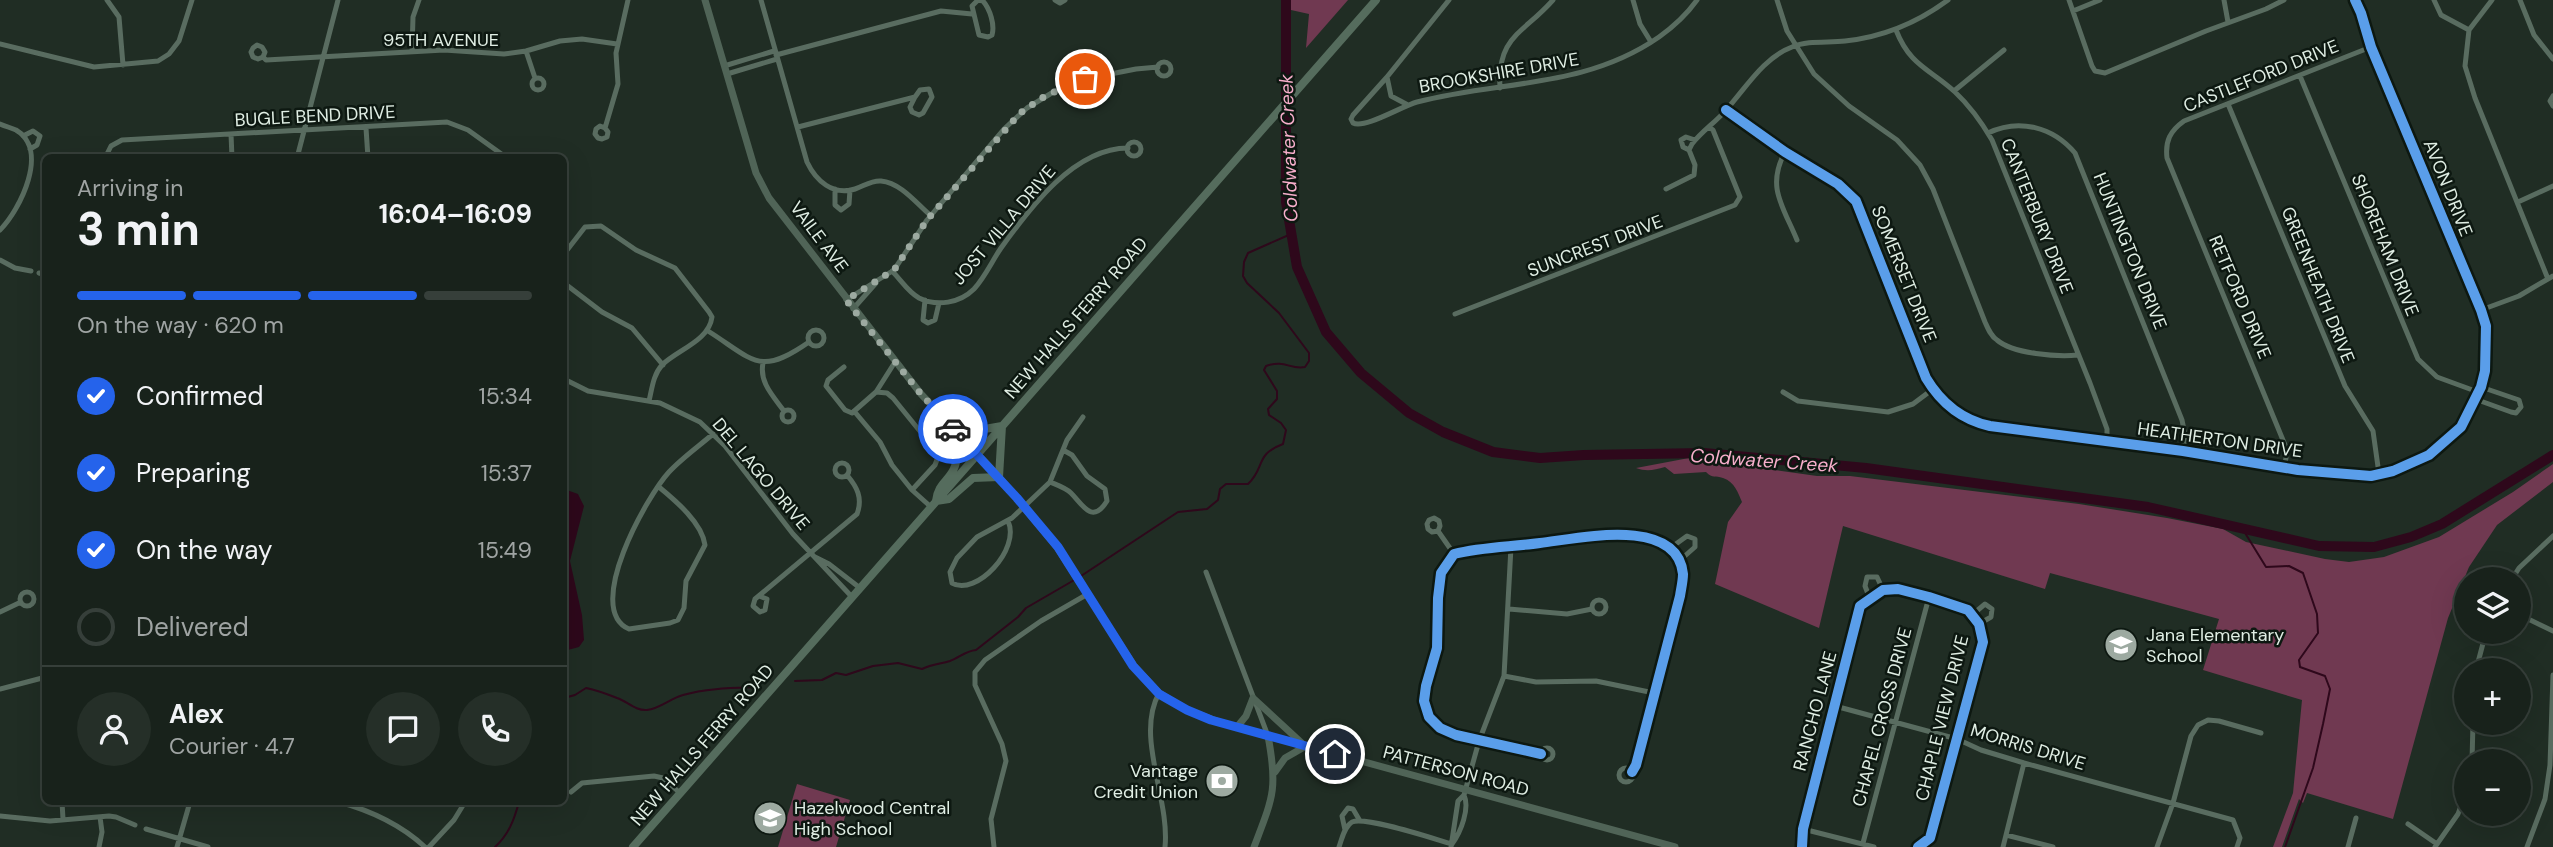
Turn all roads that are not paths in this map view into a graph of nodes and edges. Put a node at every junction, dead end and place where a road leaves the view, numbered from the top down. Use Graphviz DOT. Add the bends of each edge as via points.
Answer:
graph roads {
  1 [pos="107,0"];
  2 [pos="192,0"];
  3 [pos="338,0"];
  4 [pos="419,0"];
  5 [pos="628,0"];
  6 [pos="705,0"];
  7 [pos="761,0"];
  8 [pos="1055,0"];
  9 [pos="1065,0"];
  10 [pos="1376,0"];
  11 [pos="1449,0"];
  12 [pos="1553,0"];
  13 [pos="1633,0"];
  14 [pos="1698,0"];
  15 [pos="1777,0"];
  16 [pos="1948,0"];
  17 [pos="2069,0"];
  18 [pos="2100,0"];
  19 [pos="2224,0"];
  20 [pos="2284,0"];
  21 [pos="2355,0"];
  22 [pos="2434,0"];
  23 [pos="2492,0"];
  24 [pos="2520,0"];
  25 [pos="2073,11"];
  26 [pos="972,14"];
  27 [pos="2228,22"];
  28 [pos="1896,30"];
  29 [pos="2469,30"];
  30 [pos="1651,42"];
  31 [pos="0,44"];
  32 [pos="617,44"];
  33 [pos="1794,46"];
  34 [pos="2371,47"];
  35 [pos="2004,50"];
  36 [pos="412,51"];
  37 [pos="526,51"];
  38 [pos="776,55"];
  39 [pos="263,57"];
  40 [pos="324,57"];
  41 [pos="2553,58"];
  42 [pos="122,65"];
  43 [pos="1157,67"];
  44 [pos="725,70"];
  45 [pos="2300,76"];
  46 [pos="1387,77"];
  47 [pos="535,78"];
  48 [pos="1500,88"];
  49 [pos="1954,90"];
  50 [pos="2553,96"];
  51 [pos="915,97"];
  52 [pos="2228,104"];
  53 [pos="1408,105"];
  54 [pos="2553,106"];
  55 [pos="1726,110"];
  56 [pos="0,124"];
  57 [pos="798,127"];
  58 [pos="1709,127"];
  59 [pos="366,128"];
  60 [pos="605,128"];
  61 [pos="304,131"];
  62 [pos="1988,133"];
  63 [pos="231,134"];
  64 [pos="23,136"];
  65 [pos="1695,140"];
  66 [pos="2168,140"];
  67 [pos="1128,148"];
  68 [pos="30,149"];
  69 [pos="1689,150"];
  70 [pos="1785,152"];
  71 [pos="108,154"];
  72 [pos="232,154"];
  73 [pos="298,154"];
  74 [pos="368,154"];
  75 [pos="501,154"];
  76 [pos="2553,186"];
  77 [pos="835,189"];
  78 [pos="1666,189"];
  79 [pos="850,190"];
  80 [pos="2518,202"];
  81 [pos="930,215"];
  82 [pos="0,230"];
  83 [pos="1797,240"];
  84 [pos="567,250"];
  85 [pos="0,260"];
  86 [pos="31,271"];
  87 [pos="892,271"];
  88 [pos="2550,278"];
  89 [pos="876,283"];
  90 [pos="567,285"];
  91 [pos="846,300"];
  92 [pos="925,300"];
  93 [pos="939,303"];
  94 [pos="853,309"];
  95 [pos="2481,310"];
  96 [pos="1455,314"];
  97 [pos="708,331"];
  98 [pos="809,342"];
  99 [pos="2078,355"];
  100 [pos="895,362"];
  101 [pos="763,363"];
  102 [pos="663,365"];
  103 [pos="844,367"];
  104 [pos="567,380"];
  105 [pos="1933,389"];
  106 [pos="2479,389"];
  107 [pos="876,392"];
  108 [pos="1783,392"];
  109 [pos="2475,399"];
  110 [pos="649,401"];
  111 [pos="784,411"];
  112 [pos="854,411"];
  113 [pos="1083,416"];
  114 [pos="1002,426"];
  115 [pos="951,427"];
  116 [pos="713,434"];
  117 [pos="2106,442"];
  118 [pos="1063,450"];
  119 [pos="2183,451"];
  120 [pos="978,454"];
  121 [pos="2284,467"];
  122 [pos="2379,474"];
  123 [pos="846,475"];
  124 [pos="999,477"];
  125 [pos="1050,482"];
  126 [pos="659,487"];
  127 [pos="912,490"];
  128 [pos="934,504"];
  129 [pos="1025,506"];
  130 [pos="1008,521"];
  131 [pos="1437,531"];
  132 [pos="2553,536"];
  133 [pos="1511,547"];
  134 [pos="1669,549"];
  135 [pos="1454,554"];
  136 [pos="813,555"];
  137 [pos="1678,562"];
  138 [pos="2520,567"];
  139 [pos="1206,572"];
  140 [pos="860,588"];
  141 [pos="1881,591"];
  142 [pos="1085,593"];
  143 [pos="759,596"];
  144 [pos="852,597"];
  145 [pos="1929,597"];
  146 [pos="1870,598"];
  147 [pos="21,602"];
  148 [pos="1509,609"];
  149 [pos="1592,609"];
  150 [pos="0,612"];
  151 [pos="1972,615"];
  152 [pos="2531,620"];
  153 [pos="1979,624"];
  154 [pos="2553,631"];
  155 [pos="2553,675"];
  156 [pos="1504,676"];
  157 [pos="42,678"];
  158 [pos="0,689"];
  159 [pos="1654,693"];
  160 [pos="1159,694"];
  161 [pos="1253,698"];
  162 [pos="1835,706"];
  163 [pos="1895,723"];
  164 [pos="1237,727"];
  165 [pos="2261,733"];
  166 [pos="1268,736"];
  167 [pos="1957,739"];
  168 [pos="1479,741"];
  169 [pos="1306,746"];
  170 [pos="1541,754"];
  171 [pos="2024,763"];
  172 [pos="1275,772"];
  173 [pos="1632,772"];
  174 [pos="571,792"];
  175 [pos="1465,792"];
  176 [pos="680,793"];
  177 [pos="2173,803"];
  178 [pos="62,805"];
  179 [pos="189,805"];
  180 [pos="347,805"];
  181 [pos="463,805"];
  182 [pos="0,817"];
  183 [pos="100,817"];
  184 [pos="2356,818"];
  185 [pos="64,819"];
  186 [pos="2454,820"];
  187 [pos="1360,821"];
  188 [pos="2409,824"];
  189 [pos="135,825"];
  190 [pos="146,829"];
  191 [pos="1345,830"];
  192 [pos="1803,830"];
  193 [pos="2006,835"];
  194 [pos="179,839"];
  195 [pos="1863,843"];
  196 [pos="1650,844"];
  197 [pos="1451,845"];
  198 [pos="1923,846"];
  199 [pos="2436,846"];
  200 [pos="99,847"];
  201 [pos="177,847"];
  202 [pos="208,847"];
  203 [pos="427,847"];
  204 [pos="633,847"];
  205 [pos="994,847"];
  206 [pos="1165,847"];
  207 [pos="1254,847"];
  208 [pos="1339,847"];
  209 [pos="1675,847"];
  210 [pos="1802,847"];
  211 [pos="1874,847"];
  212 [pos="2003,847"];
  213 [pos="2053,847"];
  214 [pos="2157,847"];
  215 [pos="2236,847"];
  216 [pos="2348,847"];
  217 [pos="2527,847"];
  1 -- 42 [label="street" via="119,17"];
  2 -- 42 [label="street" via="179,41 169,54 158,61"];
  3 -- 40 [label="street"];
  4 -- 36 [label="street" via="413,17"];
  5 -- 32 [label="street"];
  6 -- 44 [label="main road, VAILE AVE"];
  7 -- 38 [label="street"];
  8 -- 9 [label="street"];
  10 -- 114 [label="main road, NEW HALLS FERRY ROAD"];
  11 -- 46 [label="street"];
  12 -- 48 [label="street" via="1507,45 1499,67"];
  13 -- 30 [label="street"];
  14 -- 30 [label="street, BROOKSHIRE DRIVE"];
  15 -- 33 [label="street"];
  16 -- 28 [label="street"];
  17 -- 25 [label="street"];
  18 -- 25 [label="street"];
  19 -- 27 [label="street"];
  20 -- 27 [label="street"];
  21 -- 34 [label="street, AVON DRIVE"];
  22 -- 29 [label="street" via="2441,15"];
  23 -- 29 [label="street"];
  24 -- 41 [label="street" via="2534,35"];
  25 -- 27 [label="street" via="2092,66 2099,73"];
  26 -- 26 [label="street" via="979,35 992,35 987,5 974,2"];
  26 -- 38 [label="street" via="941,11"];
  28 -- 33 [label="street" via="1857,40"];
  28 -- 49 [label="street, CANTERBURY DRIVE" via="1910,56"];
  29 -- 80 [label="street" via="2464,54 2468,80"];
  30 -- 48 [label="street, BROOKSHIRE DRIVE" via="1586,72"];
  31 -- 42 [label="street" via="81,65"];
  32 -- 37 [label="street, 95TH AVENUE" via="571,39"];
  32 -- 60 [label="street" via="618,84"];
  33 -- 55 [label="street" via="1762,68"];
  33 -- 99 [label="street" via="1825,86 1896,140 1920,165 1996,340 2013,349"];
  34 -- 45 [label="street, CASTLEFORD DRIVE"];
  34 -- 95 [label="street, AVON DRIVE"];
  35 -- 49 [label="street"];
  36 -- 37 [label="street, 95TH AVENUE" via="488,55"];
  36 -- 40 [label="street, 95TH AVENUE"];
  37 -- 47 [label="street"];
  38 -- 44 [label="street"];
  38 -- 57 [label="street"];
  39 -- 40 [label="street, 95TH AVENUE"];
  40 -- 61 [label="street"];
  43 -- 81 [label="street" via="1085,79 1036,102 1004,129"];
  44 -- 91 [label="main road, VAILE AVE" via="760,181"];
  45 -- 52 [label="street, CASTLEFORD DRIVE"];
  45 -- 106 [label="street, SHOREHAM DRIVE" via="2418,359 2437,377"];
  46 -- 53 [label="street, BROOKSHIRE DRIVE" via="1391,96"];
  46 -- 53 [label="street, BROOKSHIRE DRIVE" via="1353,115 1353,123 1362,125"];
  48 -- 53 [label="street, BROOKSHIRE DRIVE"];
  49 -- 62 [label="street, CANTERBURY DRIVE"];
  50 -- 54 [label="street"];
  51 -- 51 [label="street" via="910,107 919,115 932,93 925,88"];
  51 -- 57 [label="street"];
  52 -- 66 [label="street, CASTLEFORD DRIVE" via="2184,121"];
  52 -- 122 [label="street, GREENHEATH DRIVE" via="2345,386 2373,431"];
  55 -- 58 [label="street"];
  55 -- 70 [label="street, SOMERSET DRIVE"];
  56 -- 64 [label="street"];
  57 -- 77 [label="street" via="816,179"];
  58 -- 65 [label="street"];
  58 -- 96 [label="street, SUNCREST DRIVE" via="1740,197 1731,207"];
  59 -- 61 [label="street, BUGLE BEND DRIVE"];
  59 -- 74 [label="street"];
  59 -- 75 [label="street, BUGLE BEND DRIVE" via="454,124"];
  61 -- 63 [label="street, BUGLE BEND DRIVE"];
  61 -- 73 [label="street"];
  62 -- 99 [label="street, CANTERBURY DRIVE"];
  62 -- 119 [label="street, HUNTINGTON DRIVE" via="2012,126 2040,128 2075,153 2182,420"];
  63 -- 71 [label="street, BUGLE BEND DRIVE" via="122,141"];
  63 -- 72 [label="street"];
  64 -- 68 [label="street"];
  64 -- 68 [label="street" via="33,131 40,136"];
  65 -- 69 [label="street"];
  65 -- 69 [label="street" via="1681,140"];
  66 -- 121 [label="street, RETFORD DRIVE" via="2167,158 2285,445"];
  67 -- 93 [label="street, JOST VILLA DRIVE" via="1094,155 1067,172 1013,233 974,289 958,300"];
  68 -- 82 [label="street" via="30,172 22,199"];
  69 -- 78 [label="street" via="1694,175"];
  70 -- 83 [label="street" via="1776,183"];
  70 -- 105 [label="street, SOMERSET DRIVE" via="1838,184 1856,201"];
  76 -- 80 [label="street"];
  77 -- 79 [label="street"];
  77 -- 79 [label="street" via="835,205 841,210 849,204"];
  79 -- 81 [label="street" via="879,181 889,183"];
  80 -- 88 [label="street"];
  81 -- 87 [label="street"];
  84 -- 97 [label="street" via="585,227 601,226 636,250 675,268 712,317"];
  85 -- 86 [label="street"];
  87 -- 89 [label="street"];
  87 -- 92 [label="street, JOST VILLA DRIVE"];
  88 -- 95 [label="street"];
  89 -- 91 [label="street"];
  89 -- 94 [label="street"];
  90 -- 102 [label="street" via="632,328"];
  91 -- 94 [label="main road, VAILE AVE"];
  92 -- 93 [label="street, JOST VILLA DRIVE"];
  92 -- 93 [label="street, JOST VILLA DRIVE" via="922,316 928,323 935,320"];
  94 -- 100 [label="main road, VAILE AVE"];
  95 -- 106 [label="street, AVON DRIVE" via="2487,346"];
  97 -- 101 [label="street"];
  97 -- 102 [label="street"];
  98 -- 101 [label="street" via="785,358"];
  99 -- 117 [label="street, CANTERBURY DRIVE" via="2106,429"];
  100 -- 107 [label="street"];
  100 -- 115 [label="main road, VAILE AVE"];
  101 -- 111 [label="street" via="767,387"];
  102 -- 110 [label="street" via="654,378"];
  103 -- 112 [label="street" via="826,386 845,410"];
  104 -- 110 [label="street, DEL LAGO DRIVE" via="588,391"];
  105 -- 108 [label="street" via="1913,404 1888,412 1798,401"];
  105 -- 117 [label="street, HEATHERTON DRIVE" via="1955,412 1981,424"];
  106 -- 109 [label="street, HEATHERTON DRIVE"];
  106 -- 109 [label="street, SHOREHAM DRIVE" via="2519,400 2520,410 2511,412"];
  107 -- 112 [label="street"];
  107 -- 127 [label="street" via="893,398 938,457"];
  109 -- 122 [label="street, HEATHERTON DRIVE" via="2461,427 2440,447 2416,462"];
  110 -- 116 [label="street, DEL LAGO DRIVE" via="688,415"];
  112 -- 127 [label="street"];
  113 -- 118 [label="street"];
  114 -- 115 [label="main road" via="973,431"];
  114 -- 120 [label="main road, NEW HALLS FERRY ROAD"];
  114 -- 124 [label="main road"];
  115 -- 120 [label="main road, VAILE AVE"];
  115 -- 128 [label="main road" via="956,463"];
  116 -- 126 [label="street" via="668,472"];
  116 -- 136 [label="street, DEL LAGO DRIVE"];
  117 -- 119 [label="street, HEATHERTON DRIVE"];
  118 -- 125 [label="street"];
  118 -- 125 [label="street" via="1105,489 1107,500 1098,510 1085,510 1067,489"];
  119 -- 121 [label="street, HEATHERTON DRIVE"];
  120 -- 124 [label="main road, PATTERSON ROAD"];
  120 -- 128 [label="main road, NEW HALLS FERRY ROAD"];
  121 -- 122 [label="street, HEATHERTON DRIVE" via="2344,475"];
  123 -- 136 [label="street" via="859,493 860,507"];
  124 -- 128 [label="main road" via="973,478 949,499"];
  124 -- 129 [label="main road, PATTERSON ROAD"];
  125 -- 129 [label="street"];
  126 -- 126 [label="street" via="622,551 616,577 613,606 619,622 629,629 670,623 681,614 686,581 705,545 701,531"];
  127 -- 128 [label="street"];
  128 -- 140 [label="main road, NEW HALLS FERRY ROAD"];
  129 -- 130 [label="street"];
  129 -- 142 [label="main road, PATTERSON ROAD" via="1058,547"];
  130 -- 130 [label="street" via="1010,543 998,564 973,583 953,583 950,572 967,547"];
  131 -- 135 [label="street"];
  132 -- 138 [label="street"];
  133 -- 134 [label="street" via="1623,533"];
  133 -- 135 [label="street"];
  133 -- 148 [label="street"];
  134 -- 137 [label="street"];
  134 -- 137 [label="street" via="1687,536 1695,539 1695,547"];
  135 -- 168 [label="street" via="1441,573 1437,648 1424,701 1429,717 1440,728"];
  136 -- 140 [label="street, DEL LAGO DRIVE"];
  136 -- 143 [label="street"];
  136 -- 144 [label="street, DEL LAGO DRIVE"];
  137 -- 159 [label="street" via="1683,573 1680,596"];
  139 -- 161 [label="street"];
  140 -- 144 [label="main road, NEW HALLS FERRY ROAD"];
  141 -- 145 [label="street, CHAPLE VIEW DRIVE" via="1898,589"];
  141 -- 146 [label="street, RANCHO LANE"];
  141 -- 146 [label="street, CHAPLE VIEW DRIVE" via="1877,577 1867,577"];
  142 -- 160 [label="main road, PATTERSON ROAD" via="1133,666"];
  142 -- 205 [label="street" via="985,660 975,672 975,685 1006,761 991,819"];
  144 -- 176 [label="main road, NEW HALLS FERRY ROAD"];
  145 -- 151 [label="street, CHAPLE VIEW DRIVE" via="1963,607"];
  145 -- 163 [label="street, CHAPEL CROSS DRIVE"];
  146 -- 162 [label="street, RANCHO LANE" via="1860,606"];
  147 -- 150 [label="street"];
  148 -- 149 [label="street" via="1567,614"];
  148 -- 156 [label="street"];
  151 -- 153 [label="street, CHAPLE VIEW DRIVE"];
  151 -- 153 [label="street, CHAPLE VIEW DRIVE" via="1982,605 1989,605 1991,617"];
  152 -- 154 [label="street"];
  153 -- 167 [label="street, CHAPLE VIEW DRIVE" via="1983,642"];
  155 -- 217 [label="street" via="2545,799"];
  156 -- 159 [label="street" via="1536,682 1596,681"];
  156 -- 168 [label="street"];
  157 -- 158 [label="street"];
  159 -- 173 [label="street"];
  160 -- 164 [label="main road, PATTERSON ROAD" via="1187,710"];
  160 -- 206 [label="street" via="1150,726 1165,816"];
  161 -- 164 [label="main road"];
  161 -- 166 [label="street"];
  161 -- 169 [label="main road"];
  162 -- 163 [label="street, MORRIS DRIVE"];
  162 -- 192 [label="street, RANCHO LANE"];
  163 -- 167 [label="street, MORRIS DRIVE"];
  163 -- 195 [label="street, CHAPEL CROSS DRIVE"];
  164 -- 166 [label="main road, PATTERSON ROAD"];
  165 -- 177 [label="street" via="2219,721 2198,725"];
  166 -- 169 [label="main road, PATTERSON ROAD"];
  166 -- 172 [label="main road"];
  167 -- 171 [label="street, MORRIS DRIVE"];
  167 -- 198 [label="street, CHAPLE VIEW DRIVE" via="1930,838"];
  168 -- 170 [label="street"];
  168 -- 175 [label="street"];
  169 -- 172 [label="main road" via="1285,758"];
  169 -- 175 [label="main road, PATTERSON ROAD"];
  171 -- 177 [label="street, MORRIS DRIVE"];
  171 -- 193 [label="street"];
  172 -- 207 [label="main road" via="1273,796"];
  174 -- 176 [label="street" via="582,783 654,776"];
  175 -- 196 [label="main road, PATTERSON ROAD"];
  175 -- 197 [label="street" via="1463,820"];
  176 -- 204 [label="main road, NEW HALLS FERRY ROAD"];
  177 -- 214 [label="street"];
  177 -- 215 [label="street, MORRIS DRIVE" via="2233,820 2240,838"];
  178 -- 185 [label="street"];
  179 -- 194 [label="street"];
  180 -- 203 [label="street" via="387,819"];
  181 -- 203 [label="street"];
  182 -- 185 [label="street"];
  183 -- 185 [label="street"];
  183 -- 189 [label="street" via="116,817"];
  183 -- 200 [label="street"];
  184 -- 216 [label="street"];
  186 -- 199 [label="street"];
  187 -- 191 [label="street"];
  187 -- 191 [label="street" via="1348,808 1342,816"];
  187 -- 197 [label="street"];
  188 -- 199 [label="street"];
  190 -- 194 [label="street"];
  191 -- 208 [label="street"];
  192 -- 195 [label="street"];
  192 -- 210 [label="street, RANCHO LANE"];
  193 -- 212 [label="street"];
  193 -- 213 [label="street"];
  194 -- 201 [label="street"];
  194 -- 202 [label="street"];
  195 -- 211 [label="street"];
  196 -- 209 [label="main road, PATTERSON ROAD"];
}
